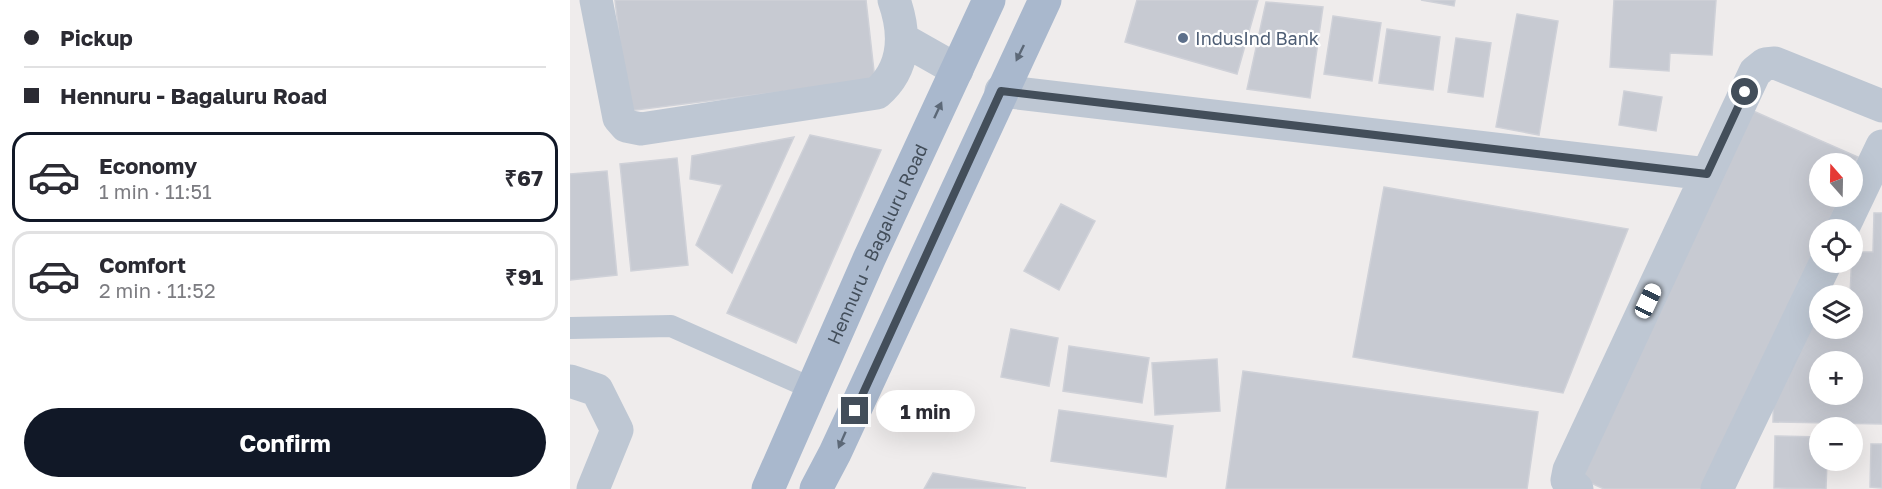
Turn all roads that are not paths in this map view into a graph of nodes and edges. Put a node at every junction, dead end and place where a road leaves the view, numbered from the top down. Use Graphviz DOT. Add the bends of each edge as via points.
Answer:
graph roads {
  1 [pos="596,0"];
  2 [pos="894,0"];
  3 [pos="989,0"];
  4 [pos="1045,0"];
  5 [pos="904,40"];
  6 [pos="957,70"];
  7 [pos="1001,91"];
  8 [pos="1882,106"];
  9 [pos="1882,146"];
  10 [pos="1707,174"];
  11 [pos="1847,219"];
  12 [pos="1821,273"];
  13 [pos="570,328"];
  14 [pos="570,381"];
  15 [pos="813,389"];
  16 [pos="593,489"];
  17 [pos="768,489"];
  18 [pos="816,489"];
  19 [pos="1577,489"];
  20 [pos="1717,489"];
  1 -- 5 [label="street" via="618,118 626,126 641,129 877,93 891,81"];
  2 -- 5 [label="street"];
  3 -- 6 [label="main road, Hennuru - Bagaluru Road"];
  4 -- 7 [label="main road, one-way"];
  5 -- 6 [label="street"];
  15 -- 6 [label="main road, Hennuru - Bagaluru Road, one-way"];
  7 -- 10 [label="street"];
  7 -- 18 [label="main road, one-way"];
  8 -- 10 [label="street" via="1775,63 1765,64 1755,72"];
  9 -- 11 [label="street"];
  10 -- 19 [label="street" via="1569,470 1567,480"];
  12 -- 20 [label="street"];
  13 -- 15 [label="lane" via="671,327"];
  14 -- 16 [label="street" via="597,390 617,430"];
  15 -- 17 [label="main road, Hennuru - Bagaluru Road"];
}
